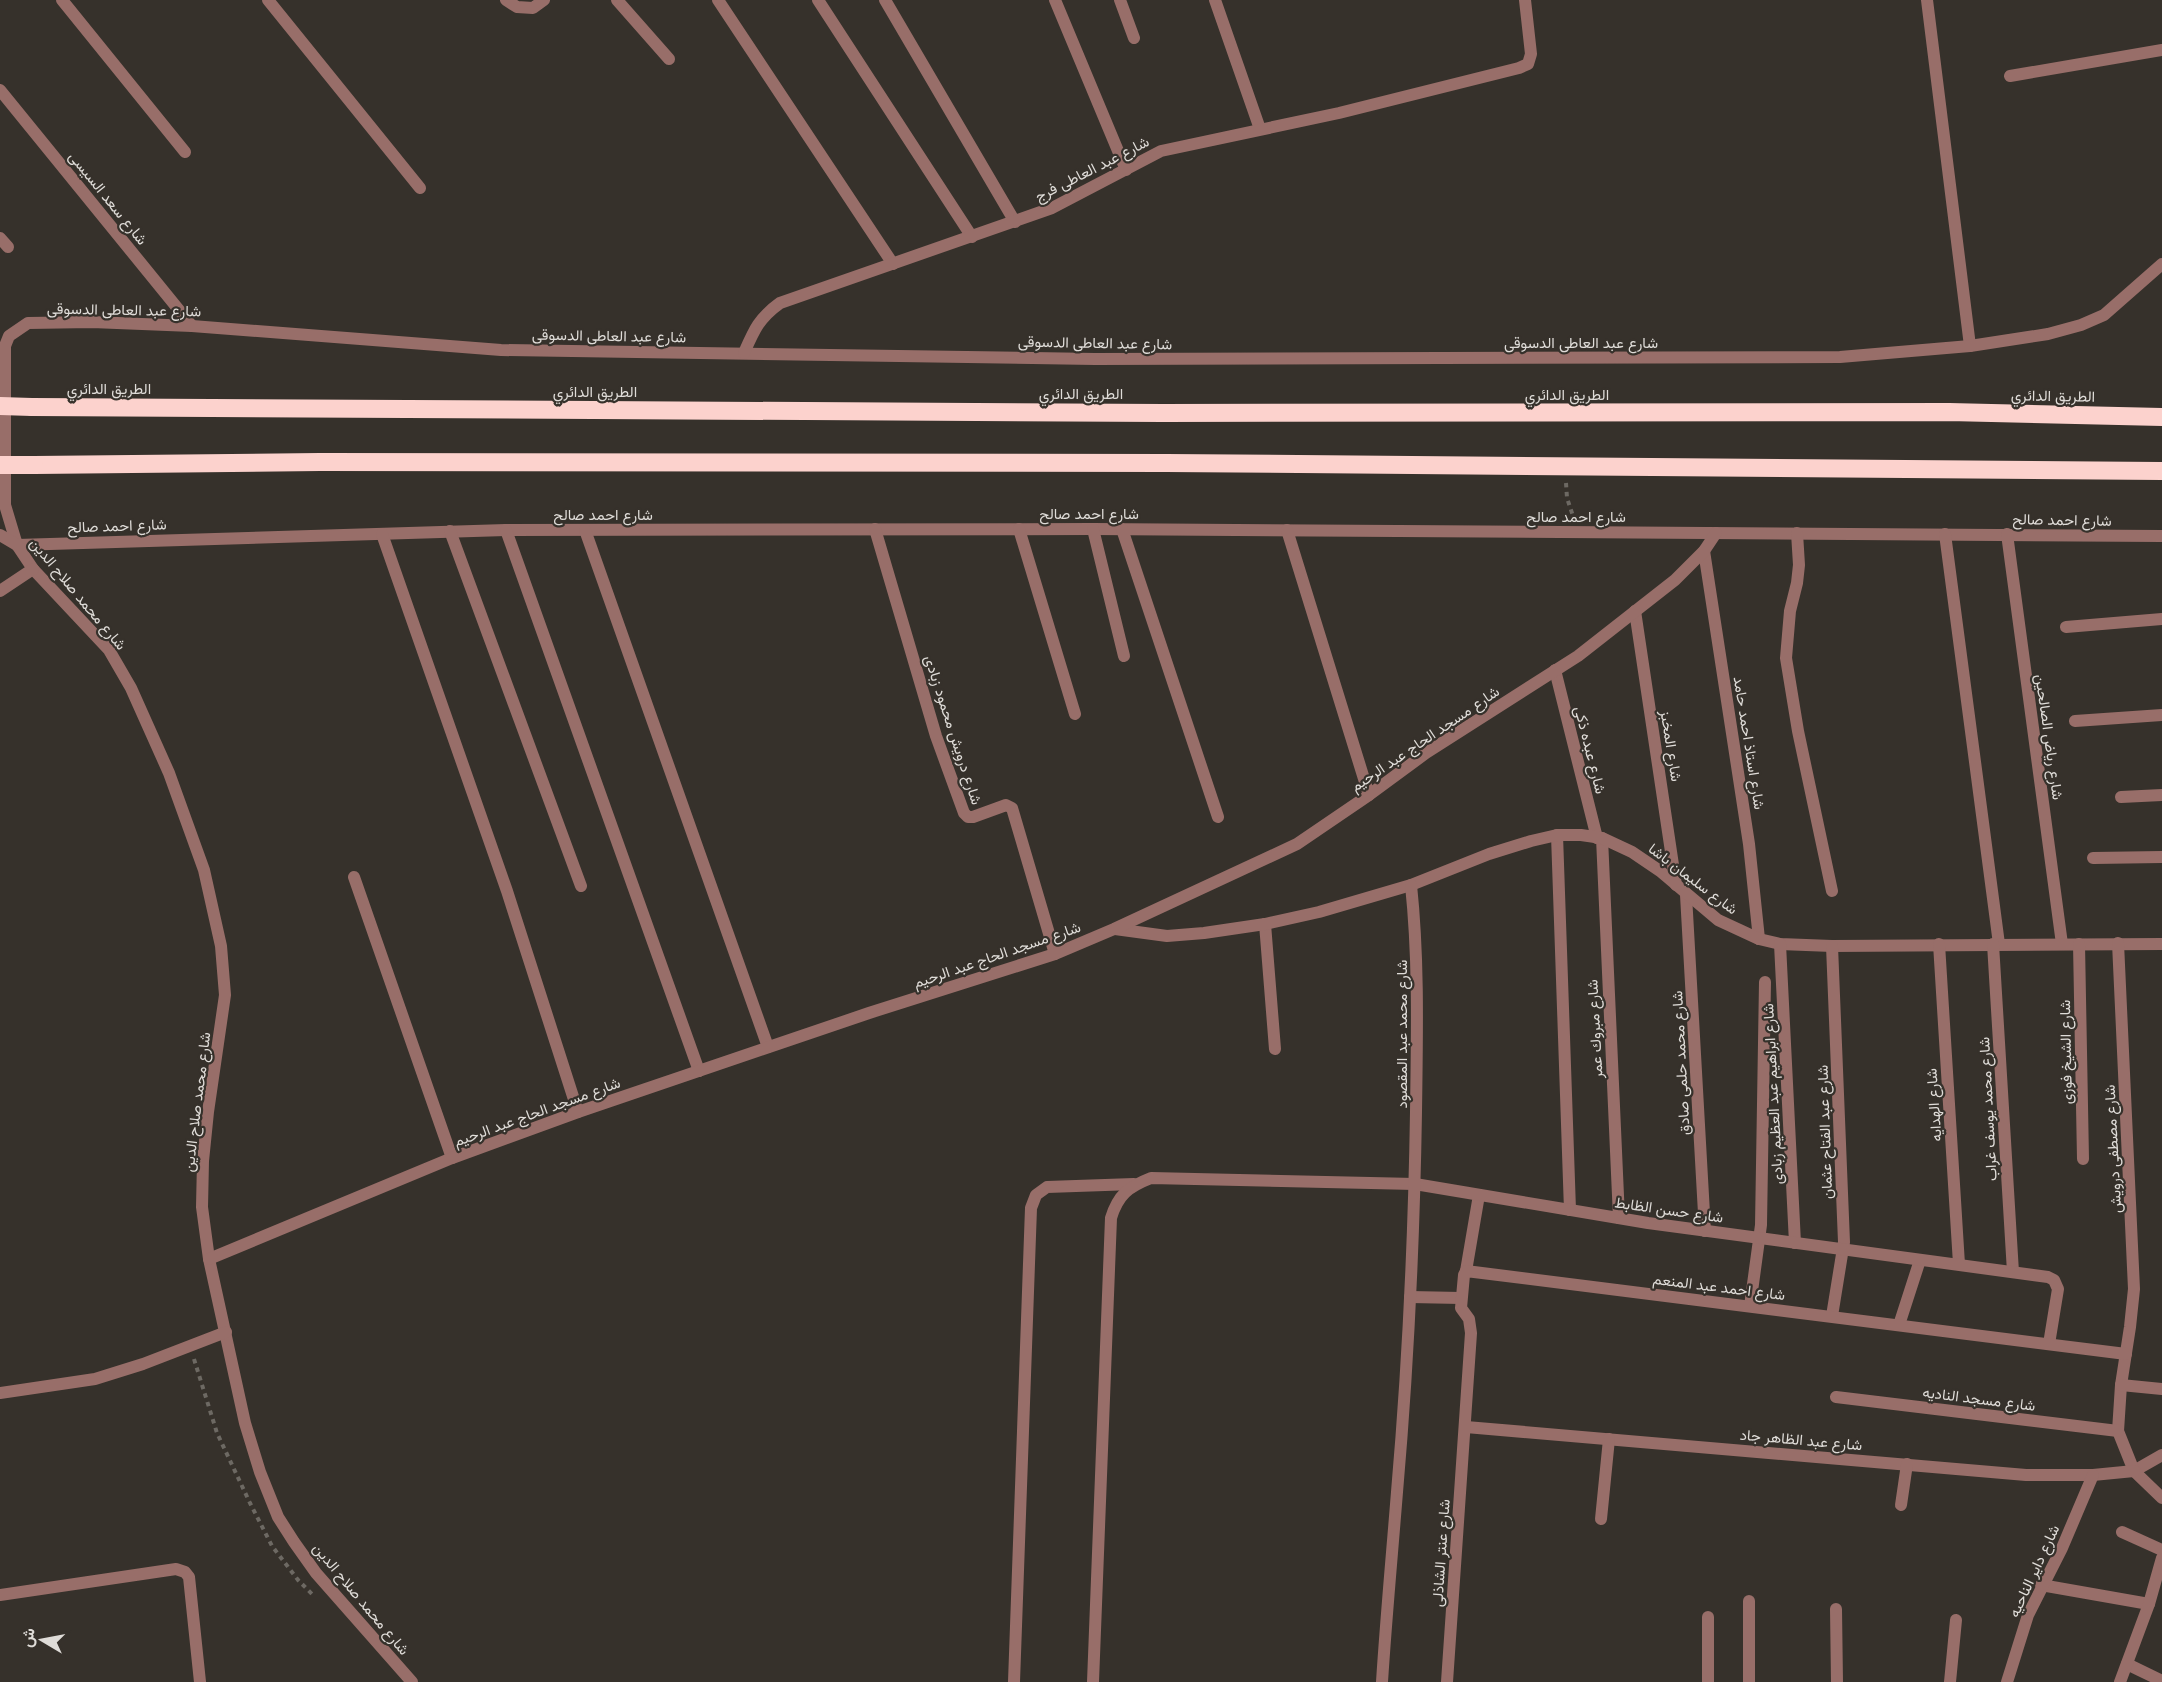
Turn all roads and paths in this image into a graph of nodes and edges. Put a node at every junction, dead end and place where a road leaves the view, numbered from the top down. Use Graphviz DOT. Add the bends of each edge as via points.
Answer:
graph roads {
  1 [pos="62,0"];
  2 [pos="268,0"];
  3 [pos="506,0"];
  4 [pos="544,0"];
  5 [pos="617,0"];
  6 [pos="718,0"];
  7 [pos="818,0"];
  8 [pos="885,0"];
  9 [pos="1055,0"];
  10 [pos="1120,0"];
  11 [pos="1215,0"];
  12 [pos="1525,0"];
  13 [pos="1927,0"];
  14 [pos="1134,38"];
  15 [pos="2162,50"];
  16 [pos="669,59"];
  17 [pos="2010,76"];
  18 [pos="0,90"];
  19 [pos="1260,129"];
  20 [pos="185,152"];
  21 [pos="1126,170"];
  22 [pos="420,188"];
  23 [pos="1014,222"];
  24 [pos="972,237"];
  25 [pos="893,264"];
  26 [pos="2162,264"];
  27 [pos="192,326"];
  28 [pos="1970,346"];
  29 [pos="744,353"];
  30 [pos="0,406"];
  31 [pos="2162,417"];
  32 [pos="0,465"];
  33 [pos="1566,467"];
  34 [pos="2162,471"];
  35 [pos="1574,515"];
  36 [pos="1019,529"];
  37 [pos="1093,529"];
  38 [pos="1122,529"];
  39 [pos="506,530"];
  40 [pos="585,530"];
  41 [pos="875,530"];
  42 [pos="1287,530"];
  43 [pos="450,531"];
  44 [pos="1716,533"];
  45 [pos="1797,533"];
  46 [pos="382,534"];
  47 [pos="1945,534"];
  48 [pos="2007,534"];
  49 [pos="0,535"];
  50 [pos="2162,536"];
  51 [pos="17,545"];
  52 [pos="1704,551"];
  53 [pos="33,570"];
  54 [pos="0,591"];
  55 [pos="1635,611"];
  56 [pos="2162,619"];
  57 [pos="2066,627"];
  58 [pos="1124,656"];
  59 [pos="1555,670"];
  60 [pos="1075,714"];
  61 [pos="2162,715"];
  62 [pos="2075,721"];
  63 [pos="1369,795"];
  64 [pos="2162,795"];
  65 [pos="2121,797"];
  66 [pos="1218,817"];
  67 [pos="1557,835"];
  68 [pos="1599,838"];
  69 [pos="2162,857"];
  70 [pos="2093,858"];
  71 [pos="354,877"];
  72 [pos="1411,885"];
  73 [pos="1676,885"];
  74 [pos="580,886"];
  75 [pos="1832,891"];
  76 [pos="1686,895"];
  77 [pos="1265,924"];
  78 [pos="1114,929"];
  79 [pos="1759,939"];
  80 [pos="2118,943"];
  81 [pos="1780,944"];
  82 [pos="1996,944"];
  83 [pos="2062,944"];
  84 [pos="2079,944"];
  85 [pos="2162,944"];
  86 [pos="1939,945"];
  87 [pos="1832,946"];
  88 [pos="1055,954"];
  89 [pos="1765,982"];
  90 [pos="768,1047"];
  91 [pos="1275,1049"];
  92 [pos="699,1071"];
  93 [pos="578,1112"];
  94 [pos="452,1158"];
  95 [pos="2084,1159"];
  96 [pos="1134,1184"];
  97 [pos="1415,1184"];
  98 [pos="1479,1195"];
  99 [pos="1570,1210"];
  100 [pos="1619,1218"];
  101 [pos="1705,1231"];
  102 [pos="1758,1238"];
  103 [pos="1795,1243"];
  104 [pos="1843,1249"];
  105 [pos="209,1259"];
  106 [pos="1920,1260"];
  107 [pos="1959,1264"];
  108 [pos="1466,1271"];
  109 [pos="2013,1272"];
  110 [pos="1410,1297"];
  111 [pos="1461,1299"];
  112 [pos="1750,1306"];
  113 [pos="1832,1316"];
  114 [pos="1899,1325"];
  115 [pos="226,1332"];
  116 [pos="2049,1344"];
  117 [pos="2126,1354"];
  118 [pos="2121,1385"];
  119 [pos="2162,1389"];
  120 [pos="0,1393"];
  121 [pos="1836,1397"];
  122 [pos="1466,1427"];
  123 [pos="2118,1431"];
  124 [pos="1609,1439"];
  125 [pos="2162,1455"];
  126 [pos="1907,1464"];
  127 [pos="2134,1471"];
  128 [pos="2093,1474"];
  129 [pos="2162,1498"];
  130 [pos="1901,1505"];
  131 [pos="1601,1519"];
  132 [pos="2122,1532"];
  133 [pos="2162,1550"];
  134 [pos="2162,1559"];
  135 [pos="2041,1586"];
  136 [pos="0,1595"];
  137 [pos="1749,1601"];
  138 [pos="2154,1603"];
  139 [pos="1836,1609"];
  140 [pos="1708,1617"];
  141 [pos="1956,1620"];
  142 [pos="2127,1664"];
  143 [pos="2162,1681"];
  144 [pos="200,1682"];
  145 [pos="412,1682"];
  146 [pos="1014,1682"];
  147 [pos="1093,1682"];
  148 [pos="1382,1682"];
  149 [pos="1447,1682"];
  150 [pos="1708,1682"];
  151 [pos="1749,1682"];
  152 [pos="1837,1682"];
  153 [pos="1950,1682"];
  154 [pos="2007,1682"];
  155 [pos="2120,1682"];
  1 -- 20 [label="street"];
  2 -- 22 [label="street"];
  3 -- 4 [label="street" via="517,8 533,8"];
  5 -- 16 [label="street"];
  6 -- 25 [label="street"];
  7 -- 24 [label="street"];
  8 -- 23 [label="street"];
  9 -- 21 [label="street"];
  10 -- 14 [label="street"];
  11 -- 19 [label="street"];
  12 -- 19 [label="street, شارع عبد العاطى فرج" via="1531,54 1528,64"];
  13 -- 28 [label="street"];
  15 -- 17 [label="street"];
  18 -- 27 [label="street, شارع سعد السيسى"];
  19 -- 21 [label="street, شارع عبد العاطى فرج" via="1161,151"];
  21 -- 23 [label="street, شارع عبد العاطى فرج" via="1052,208"];
  23 -- 24 [label="street, شارع عبد العاطى فرج"];
  24 -- 25 [label="street, شارع عبد العاطى فرج"];
  25 -- 29 [label="street, شارع عبد العاطى فرج" via="780,303 755,326"];
  26 -- 28 [label="street, شارع عبد العاطى الدسوقى" via="2104,315 2048,334"];
  27 -- 29 [label="street, شارع عبد العاطى الدسوقى" via="501,350"];
  27 -- 51 [label="street, شارع عبد العاطى الدسوقى" via="28,323 9,336 5,346 5,505"];
  28 -- 29 [label="street, شارع عبد العاطى الدسوقى" via="1840,357 1095,359"];
  30 -- 31 [label="highway, الطريق الدائري, bridge" via="1151,413 1949,412"];
  32 -- 33 [label="highway, bridge" via="403,462"];
  33 -- 34 [label="highway"];
  33 -- 35 [label="path" via="1567,498"];
  36 -- 37 [label="street, شارع احمد صالح"];
  36 -- 41 [label="street, شارع احمد صالح"];
  36 -- 60 [label="street"];
  37 -- 38 [label="street, شارع احمد صالح"];
  37 -- 58 [label="street"];
  38 -- 42 [label="street, شارع احمد صالح"];
  38 -- 66 [label="street"];
  39 -- 40 [label="street, شارع احمد صالح"];
  39 -- 43 [label="street, شارع احمد صالح"];
  39 -- 92 [label="street"];
  40 -- 41 [label="street, شارع احمد صالح"];
  40 -- 90 [label="street"];
  41 -- 88 [label="street, شارع درويش محمود زبادى" via="936,736 964,813 973,817 1006,805 1012,808"];
  42 -- 44 [label="street, شارع احمد صالح"];
  42 -- 63 [label="street"];
  43 -- 46 [label="street, شارع احمد صالح"];
  43 -- 74 [label="street"];
  44 -- 45 [label="street, شارع احمد صالح"];
  44 -- 52 [label="street, شارع مسجد الحاج عبد الرحيم"];
  45 -- 47 [label="street, شارع احمد صالح"];
  45 -- 75 [label="street" via="1799,565 1786,658"];
  46 -- 51 [label="street, شارع احمد صالح"];
  46 -- 93 [label="street" via="507,891"];
  47 -- 48 [label="street, شارع احمد صالح"];
  47 -- 82 [label="street, شارع محمد يوسف غراب"];
  48 -- 50 [label="street, شارع احمد صالح"];
  48 -- 83 [label="street, شارع رياض الصالحين"];
  49 -- 51 [label="street, شارع محمد صلاح الدين"];
  51 -- 53 [label="street, شارع محمد صلاح الدين"];
  52 -- 55 [label="street, شارع مسجد الحاج عبد الرحيم"];
  52 -- 79 [label="street, شارع استاذ احمد حامد"];
  53 -- 54 [label="street"];
  53 -- 105 [label="street, شارع محمد صلاح الدين" via="109,650 131,688 169,773 204,870 221,946 225,995 203,1161 202,1207"];
  55 -- 59 [label="street, شارع مسجد الحاج عبد الرحيم"];
  55 -- 73 [label="street, شارع المخبز"];
  56 -- 57 [label="street"];
  59 -- 63 [label="street, شارع مسجد الحاج عبد الرحيم" via="1426,753"];
  59 -- 68 [label="street, شارع عبده ذكى"];
  61 -- 62 [label="street"];
  63 -- 78 [label="street, شارع مسجد الحاج عبد الرحيم" via="1297,844"];
  64 -- 65 [label="street"];
  67 -- 68 [label="street, شارع سليمان باشا"];
  67 -- 72 [label="street, شارع سليمان باشا" via="1489,854"];
  67 -- 99 [label="street"];
  68 -- 73 [label="street, شارع سليمان باشا" via="1632,852"];
  68 -- 100 [label="street, شارع مبروك عمر"];
  69 -- 70 [label="street"];
  71 -- 94 [label="street"];
  72 -- 77 [label="street, شارع سليمان باشا"];
  72 -- 97 [label="street, شارع محمد عبد المقصود" via="1418,981"];
  73 -- 76 [label="street, شارع سليمان باشا"];
  76 -- 79 [label="street, شارع سليمان باشا" via="1719,921"];
  76 -- 101 [label="street, شارع محمد حلمى صادق"];
  77 -- 78 [label="street, شارع سليمان باشا" via="1167,936"];
  77 -- 91 [label="street"];
  78 -- 88 [label="street, شارع مسجد الحاج عبد الرحيم"];
  79 -- 81 [label="street, شارع سليمان باشا"];
  80 -- 84 [label="street, شارع سليمان باشا"];
  80 -- 85 [label="street, شارع سليمان باشا"];
  80 -- 117 [label="street, شارع مصطفى درويش" via="2133,1289"];
  81 -- 87 [label="street, شارع سليمان باشا"];
  81 -- 103 [label="street, شارع ابراهيم عبد العظيم زبادى"];
  82 -- 83 [label="street, شارع سليمان باشا"];
  82 -- 86 [label="street, شارع سليمان باشا"];
  82 -- 109 [label="street, شارع محمد يوسف غراب"];
  83 -- 84 [label="street, شارع سليمان باشا"];
  84 -- 95 [label="street, شارع الشيخ فوزى"];
  86 -- 87 [label="street, شارع سليمان باشا"];
  86 -- 107 [label="street, شارع الهدايه"];
  87 -- 104 [label="street, شارع عبد الفتاح عثمان"];
  88 -- 90 [label="street, شارع مسجد الحاج عبد الرحيم"];
  89 -- 102 [label="street"];
  90 -- 92 [label="street, شارع مسجد الحاج عبد الرحيم"];
  92 -- 93 [label="street, شارع مسجد الحاج عبد الرحيم"];
  93 -- 94 [label="street, شارع مسجد الحاج عبد الرحيم"];
  94 -- 105 [label="street, شارع مسجد الحاج عبد الرحيم"];
  96 -- 97 [label="street, شارع حسن الظابط" via="1151,1178"];
  96 -- 146 [label="street, شارع حسن الظابط" via="1047,1187 1036,1196 1031,1208"];
  96 -- 147 [label="street" via="1115,1204 1111,1218"];
  97 -- 98 [label="street, شارع حسن الظابط"];
  97 -- 110 [label="street, شارع محمد عبد المقصود"];
  98 -- 99 [label="street, شارع حسن الظابط"];
  98 -- 108 [label="street"];
  99 -- 100 [label="street, شارع حسن الظابط"];
  100 -- 101 [label="street, شارع حسن الظابط"];
  101 -- 102 [label="street, شارع حسن الظابط"];
  102 -- 103 [label="street, شارع حسن الظابط"];
  102 -- 112 [label="street"];
  103 -- 104 [label="street, شارع حسن الظابط"];
  104 -- 106 [label="street, شارع حسن الظابط"];
  104 -- 113 [label="street, شارع عبد الفتاح عثمان"];
  105 -- 115 [label="street, شارع محمد صلاح الدين"];
  106 -- 107 [label="street, شارع حسن الظابط"];
  106 -- 114 [label="street"];
  107 -- 109 [label="street, شارع حسن الظابط"];
  108 -- 111 [label="street"];
  108 -- 112 [label="street, شارع احمد عبد المنعم"];
  109 -- 116 [label="street, شارع حسن الظابط" via="2054,1280 2058,1289"];
  110 -- 111 [label="street"];
  110 -- 148 [label="street, شارع محمد عبد المقصود"];
  111 -- 122 [label="street" via="1461,1308 1471,1326"];
  112 -- 113 [label="street, شارع احمد عبد المنعم"];
  113 -- 114 [label="street, شارع احمد عبد المنعم"];
  114 -- 116 [label="street, شارع احمد عبد المنعم"];
  115 -- 120 [label="street" via="95,1379"];
  115 -- 145 [label="street, شارع محمد صلاح الدين" via="245,1423 278,1517 316,1573"];
  116 -- 117 [label="street, شارع احمد عبد المنعم"];
  117 -- 118 [label="street, شارع مصطفى درويش"];
  118 -- 119 [label="street"];
  118 -- 123 [label="street, شارع مصطفى درويش"];
  121 -- 123 [label="street, شارع مسجد الناديه"];
  122 -- 124 [label="street, شارع عبد الظاهر جاد"];
  122 -- 149 [label="street, شارع عنتر الشاذلى"];
  123 -- 127 [label="street"];
  124 -- 126 [label="street, شارع عبد الظاهر جاد"];
  124 -- 131 [label="street"];
  125 -- 127 [label="street"];
  126 -- 128 [label="street, شارع عبد الظاهر جاد" via="2026,1475"];
  126 -- 130 [label="street"];
  127 -- 128 [label="street, شارع عبد الظاهر جاد"];
  127 -- 129 [label="street"];
  128 -- 135 [label="street, شارع داير الناحيه" via="2062,1548"];
  132 -- 133 [label="street"];
  134 -- 138 [label="street"];
  135 -- 138 [label="street"];
  135 -- 154 [label="street, شارع داير الناحيه"];
  136 -- 144 [label="street" via="176,1569 185,1572 189,1577"];
  137 -- 151 [label="street"];
  138 -- 142 [label="street"];
  139 -- 152 [label="street"];
  140 -- 150 [label="street"];
  141 -- 153 [label="street"];
  142 -- 143 [label="street"];
  142 -- 155 [label="street"];
}
